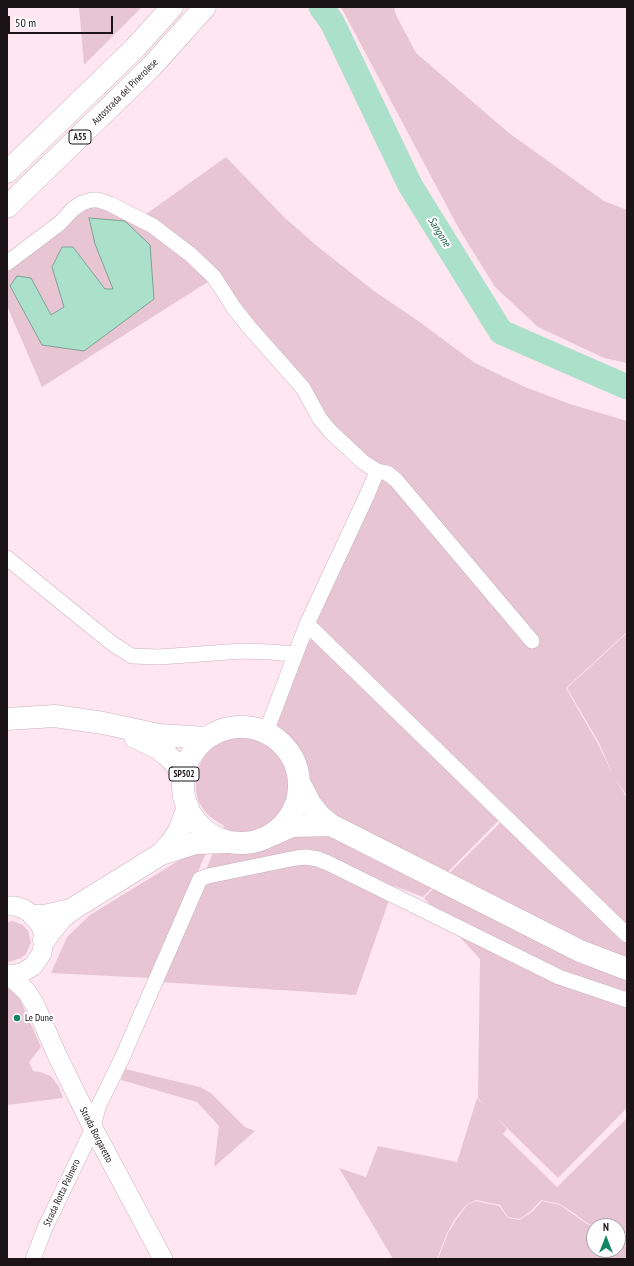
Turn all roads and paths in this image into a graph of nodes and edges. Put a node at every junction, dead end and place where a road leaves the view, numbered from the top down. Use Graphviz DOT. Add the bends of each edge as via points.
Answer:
graph roads {
  1 [pos="172,7"];
  2 [pos="206,7"];
  3 [pos="7,172"];
  4 [pos="7,207"];
  5 [pos="7,263"];
  6 [pos="377,471"];
  7 [pos="7,558"];
  8 [pos="307,624"];
  9 [pos="532,641"];
  10 [pos="294,654"];
  11 [pos="7,719"];
  12 [pos="103,723"];
  13 [pos="266,732"];
  14 [pos="207,738"];
  15 [pos="184,777"];
  16 [pos="300,784"];
  17 [pos="188,807"];
  18 [pos="331,825"];
  19 [pos="273,834"];
  20 [pos="231,842"];
  21 [pos="161,854"];
  22 [pos="7,906"];
  23 [pos="71,910"];
  24 [pos="34,916"];
  25 [pos="627,935"];
  26 [pos="44,940"];
  27 [pos="33,966"];
  28 [pos="627,969"];
  29 [pos="8,975"];
  30 [pos="627,1000"];
  31 [pos="36,1007"];
  32 [pos="93,1128"];
  33 [pos="33,1259"];
  34 [pos="163,1259"];
  1 -- 3 [label="main road, A55" via="135,48"];
  2 -- 4 [label="main road, Autostrada del Pinerolese / A55" via="152,66"];
  5 -- 6 [label="street" via="60,223 73,209 91,200 110,204 153,226 191,255 214,277 248,327 303,388 330,432 363,462"];
  6 -- 8 [label="street"];
  6 -- 9 [label="street" via="387,473 396,480"];
  7 -- 10 [label="street" via="113,644 132,656 159,657 242,651"];
  8 -- 10 [label="street"];
  8 -- 25 [label="street"];
  10 -- 13 [label="street"];
  11 -- 12 [label="main road, SP502" via="55,716"];
  12 -- 14 [label="main road, SP502" via="159,735"];
  12 -- 15 [label="main road, SP502" via="158,748 174,762"];
  13 -- 14 [label="main road, SP502" via="235,727"];
  13 -- 16 [label="main road, SP502" via="290,753 297,768"];
  14 -- 15 [label="main road, SP502" via="188,762"];
  15 -- 17 [label="main road, SP502"];
  16 -- 18 [label="main road, SP502" via="311,805"];
  16 -- 19 [label="main road, SP502" via="299,796 292,812"];
  17 -- 20 [label="main road, SP502" via="193,818 205,830"];
  17 -- 21 [label="main road" via="179,831"];
  18 -- 19 [label="main road, SP502" via="292,826"];
  18 -- 28 [label="main road, SP502" via="580,951"];
  19 -- 20 [label="main road, SP502" via="245,843"];
  20 -- 21 [label="main road" via="195,843"];
  21 -- 23 [label="main road"];
  22 -- 24 [label="street" via="24,909"];
  23 -- 24 [label="main road"];
  23 -- 26 [label="main road" via="60,919"];
  24 -- 26 [label="street" via="42,928"];
  26 -- 27 [label="street" via="42,953"];
  27 -- 29 [label="street" via="22,973"];
  27 -- 31 [label="street, Strada Borgaretto"];
  29 -- 31 [label="street, Strada Borgaretto" via="27,992"];
  30 -- 32 [label="street, Strada Rotta Palmero" via="559,977 318,859 296,858 208,876 200,878 98,1107"];
  31 -- 32 [label="street, Strada Borgaretto" via="56,1055"];
  32 -- 33 [label="street, Strada Rotta Palmero"];
  32 -- 34 [label="street, Strada Borgaretto"];
}
